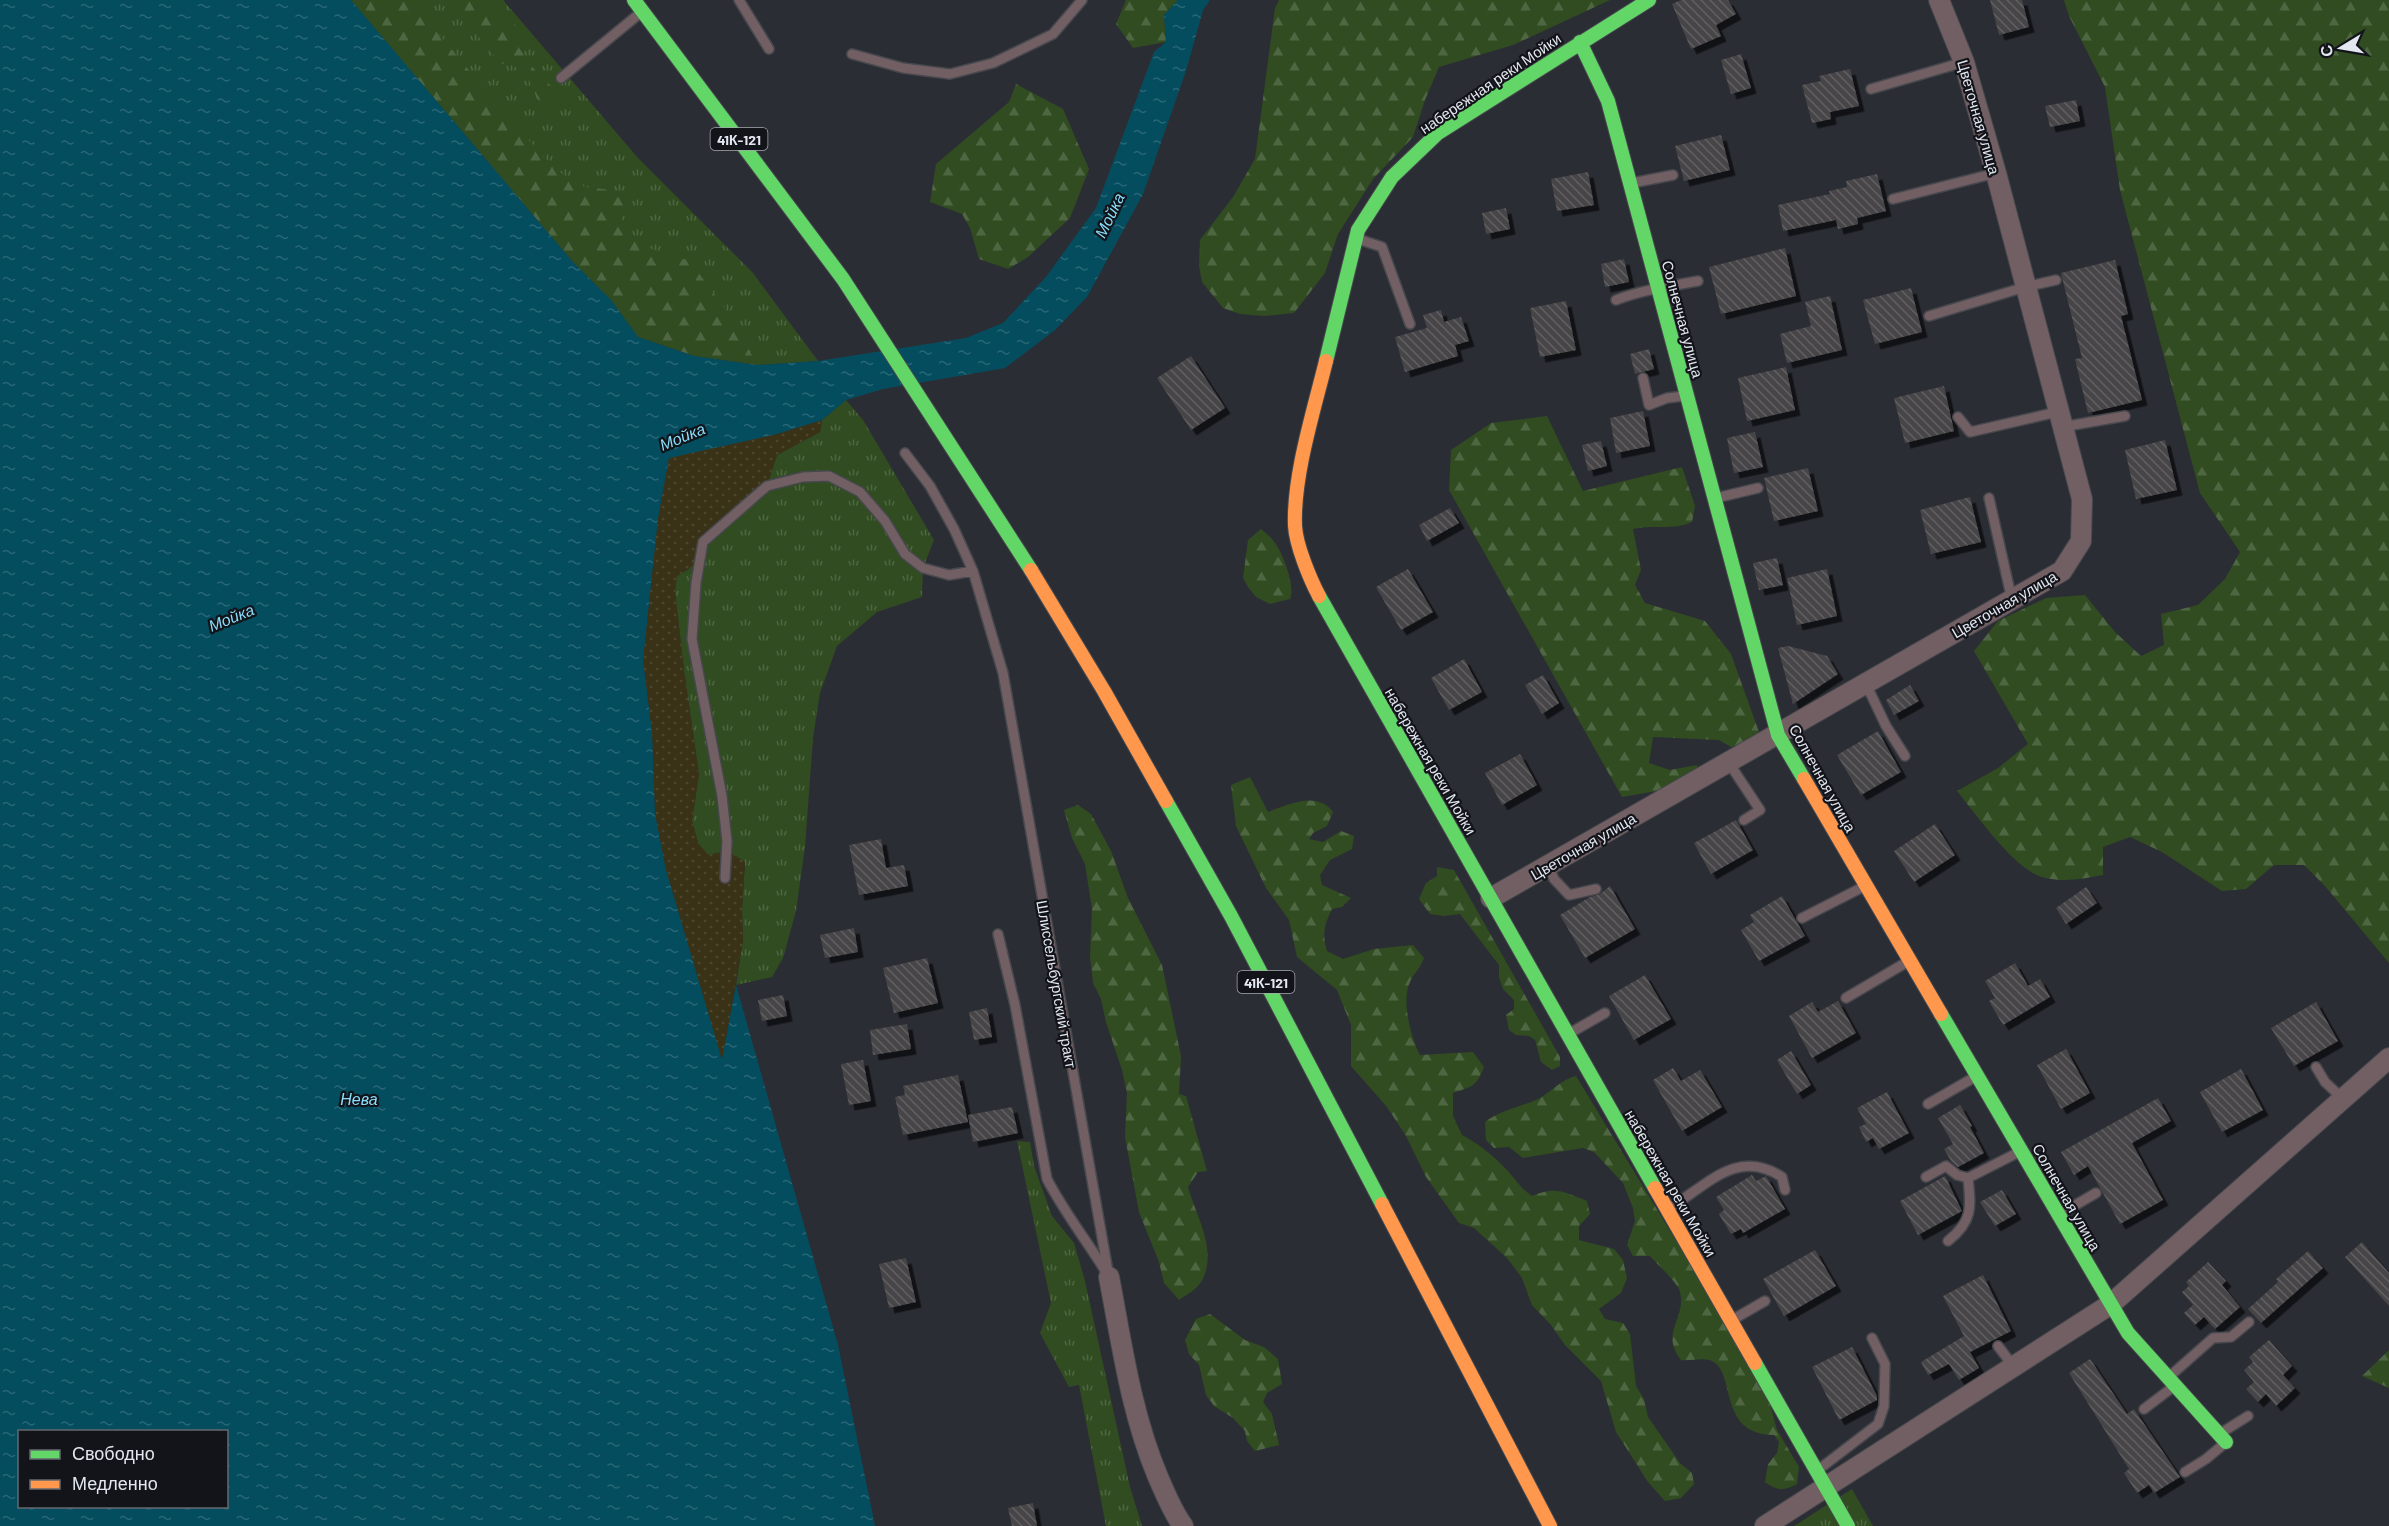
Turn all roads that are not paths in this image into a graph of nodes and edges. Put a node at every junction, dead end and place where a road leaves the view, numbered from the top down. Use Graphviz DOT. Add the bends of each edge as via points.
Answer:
graph roads {
  1 [pos="739,0"];
  2 [pos="1082,0"];
  3 [pos="1649,0"];
  4 [pos="1939,0"];
  5 [pos="639,5"];
  6 [pos="1580,42"];
  7 [pos="769,49"];
  8 [pos="852,54"];
  9 [pos="1964,62"];
  10 [pos="561,78"];
  11 [pos="1871,89"];
  12 [pos="1996,173"];
  13 [pos="1673,175"];
  14 [pos="1630,184"];
  15 [pos="1893,199"];
  16 [pos="1356,239"];
  17 [pos="2056,280"];
  18 [pos="1698,281"];
  19 [pos="2025,286"];
  20 [pos="1658,290"];
  21 [pos="1616,300"];
  22 [pos="1929,315"];
  23 [pos="1410,324"];
  24 [pos="1643,378"];
  25 [pos="1687,396"];
  26 [pos="2125,416"];
  27 [pos="1958,417"];
  28 [pos="2060,419"];
  29 [pos="906,453"];
  30 [pos="1758,488"];
  31 [pos="1714,498"];
  32 [pos="1989,498"];
  33 [pos="973,571"];
  34 [pos="2012,600"];
  35 [pos="1866,684"];
  36 [pos="1778,735"];
  37 [pos="1905,756"];
  38 [pos="1729,763"];
  39 [pos="1744,820"];
  40 [pos="1549,866"];
  41 [pos="725,878"];
  42 [pos="1865,885"];
  43 [pos="1596,888"];
  44 [pos="1491,898"];
  45 [pos="1802,918"];
  46 [pos="998,934"];
  47 [pos="1910,961"];
  48 [pos="1846,998"];
  49 [pos="1605,1013"];
  50 [pos="1568,1034"];
  51 [pos="2389,1058"];
  52 [pos="2316,1067"];
  53 [pos="1977,1075"];
  54 [pos="2343,1099"];
  55 [pos="1928,1104"];
  56 [pos="2021,1151"];
  57 [pos="1926,1177"];
  58 [pos="1968,1178"];
  59 [pos="1785,1190"];
  60 [pos="2096,1193"];
  61 [pos="1667,1209"];
  62 [pos="2058,1215"];
  63 [pos="1948,1241"];
  64 [pos="1109,1277"];
  65 [pos="1765,1301"];
  66 [pos="2111,1304"];
  67 [pos="1730,1321"];
  68 [pos="2249,1322"];
  69 [pos="1872,1338"];
  70 [pos="1998,1346"];
  71 [pos="2014,1367"];
  72 [pos="2172,1382"];
  73 [pos="2144,1409"];
  74 [pos="2248,1416"];
  75 [pos="2223,1438"];
  76 [pos="1816,1472"];
  77 [pos="2185,1472"];
  78 [pos="1826,1489"];
  79 [pos="1177,1521"];
  80 [pos="1550,1526"];
  81 [pos="1765,1526"];
  82 [pos="1848,1526"];
  1 -- 7 [label="lane"];
  2 -- 8 [label="lane" via="1053,34 993,63 950,74 903,68"];
  3 -- 6 [label="street"];
  4 -- 9 [label="street, Цветочная улица"];
  5 -- 10 [label="lane"];
  5 -- 80 [label="street, 41К-121" via="843,279 1026,562 1104,691 1231,916"];
  6 -- 14 [label="street, Солнечная улица" via="1608,101"];
  6 -- 16 [label="street, набережная реки Мойки" via="1438,133 1392,177"];
  9 -- 11 [label="lane"];
  9 -- 12 [label="street, Цветочная улица"];
  12 -- 15 [label="lane"];
  12 -- 19 [label="street, Цветочная улица"];
  13 -- 14 [label="lane"];
  14 -- 20 [label="street, Солнечная улица"];
  16 -- 23 [label="lane" via="1382,247"];
  16 -- 44 [label="street, набережная реки Мойки" via="1300,470 1295,527 1309,577 1333,624"];
  17 -- 19 [label="lane"];
  18 -- 20 [label="lane"];
  19 -- 22 [label="lane"];
  19 -- 28 [label="street, Цветочная улица"];
  20 -- 21 [label="lane"];
  20 -- 25 [label="street, Солнечная улица"];
  24 -- 25 [label="lane" via="1649,405"];
  25 -- 31 [label="street, Солнечная улица"];
  26 -- 28 [label="lane"];
  27 -- 28 [label="lane" via="1970,432"];
  28 -- 34 [label="street, Цветочная улица" via="2082,499 2081,541 2062,571"];
  29 -- 33 [label="lane, Шлиссельбургский тракт" via="930,486"];
  30 -- 31 [label="lane"];
  31 -- 36 [label="street, Солнечная улица"];
  32 -- 34 [label="lane"];
  33 -- 41 [label="lane" via="949,575 923,568 905,554 885,520 860,492 829,476 803,477 767,486 703,542 693,639 722,796 727,842"];
  33 -- 64 [label="lane, Шлиссельбургский тракт" via="1003,673"];
  34 -- 35 [label="street, Цветочная улица"];
  35 -- 36 [label="street, Цветочная улица"];
  35 -- 37 [label="lane"];
  36 -- 38 [label="street, Цветочная улица"];
  36 -- 42 [label="street, Солнечная улица"];
  38 -- 39 [label="lane" via="1760,810"];
  38 -- 40 [label="street, Цветочная улица"];
  40 -- 43 [label="lane" via="1554,879 1569,896"];
  40 -- 44 [label="street, Цветочная улица"];
  42 -- 45 [label="lane"];
  42 -- 47 [label="street, Солнечная улица"];
  44 -- 50 [label="street, набережная реки Мойки"];
  46 -- 64 [label="lane" via="1047,1179 1059,1204 1086,1238"];
  47 -- 48 [label="lane"];
  47 -- 53 [label="street, Солнечная улица"];
  49 -- 50 [label="lane"];
  50 -- 61 [label="street, набережная реки Мойки"];
  51 -- 54 [label="street"];
  52 -- 54 [label="lane"];
  53 -- 55 [label="lane"];
  53 -- 56 [label="street, Солнечная улица"];
  54 -- 66 [label="street"];
  56 -- 58 [label="lane"];
  56 -- 62 [label="street, Солнечная улица"];
  57 -- 58 [label="lane" via="1946,1166"];
  58 -- 63 [label="lane" via="1971,1205 1963,1229"];
  59 -- 61 [label="lane" via="1782,1177 1771,1169 1728,1169"];
  60 -- 62 [label="lane"];
  61 -- 67 [label="street, набережная реки Мойки"];
  62 -- 66 [label="street, Солнечная улица"];
  64 -- 79 [label="street, Шлиссельбургский тракт" via="1129,1390 1147,1452"];
  65 -- 67 [label="lane"];
  66 -- 71 [label="street"];
  66 -- 72 [label="street, Солнечная улица" via="2128,1333"];
  67 -- 76 [label="street, набережная реки Мойки"];
  68 -- 72 [label="lane" via="2231,1337 2213,1338"];
  69 -- 76 [label="lane" via="1885,1364 1884,1406 1878,1424"];
  70 -- 71 [label="lane"];
  71 -- 78 [label="street"];
  72 -- 73 [label="lane"];
  72 -- 75 [label="street, Солнечная улица"];
  74 -- 75 [label="lane"];
  75 -- 77 [label="lane" via="2206,1459"];
  76 -- 78 [label="street, набережная реки Мойки"];
  78 -- 81 [label="street"];
  78 -- 82 [label="street, набережная реки Мойки"];
}
